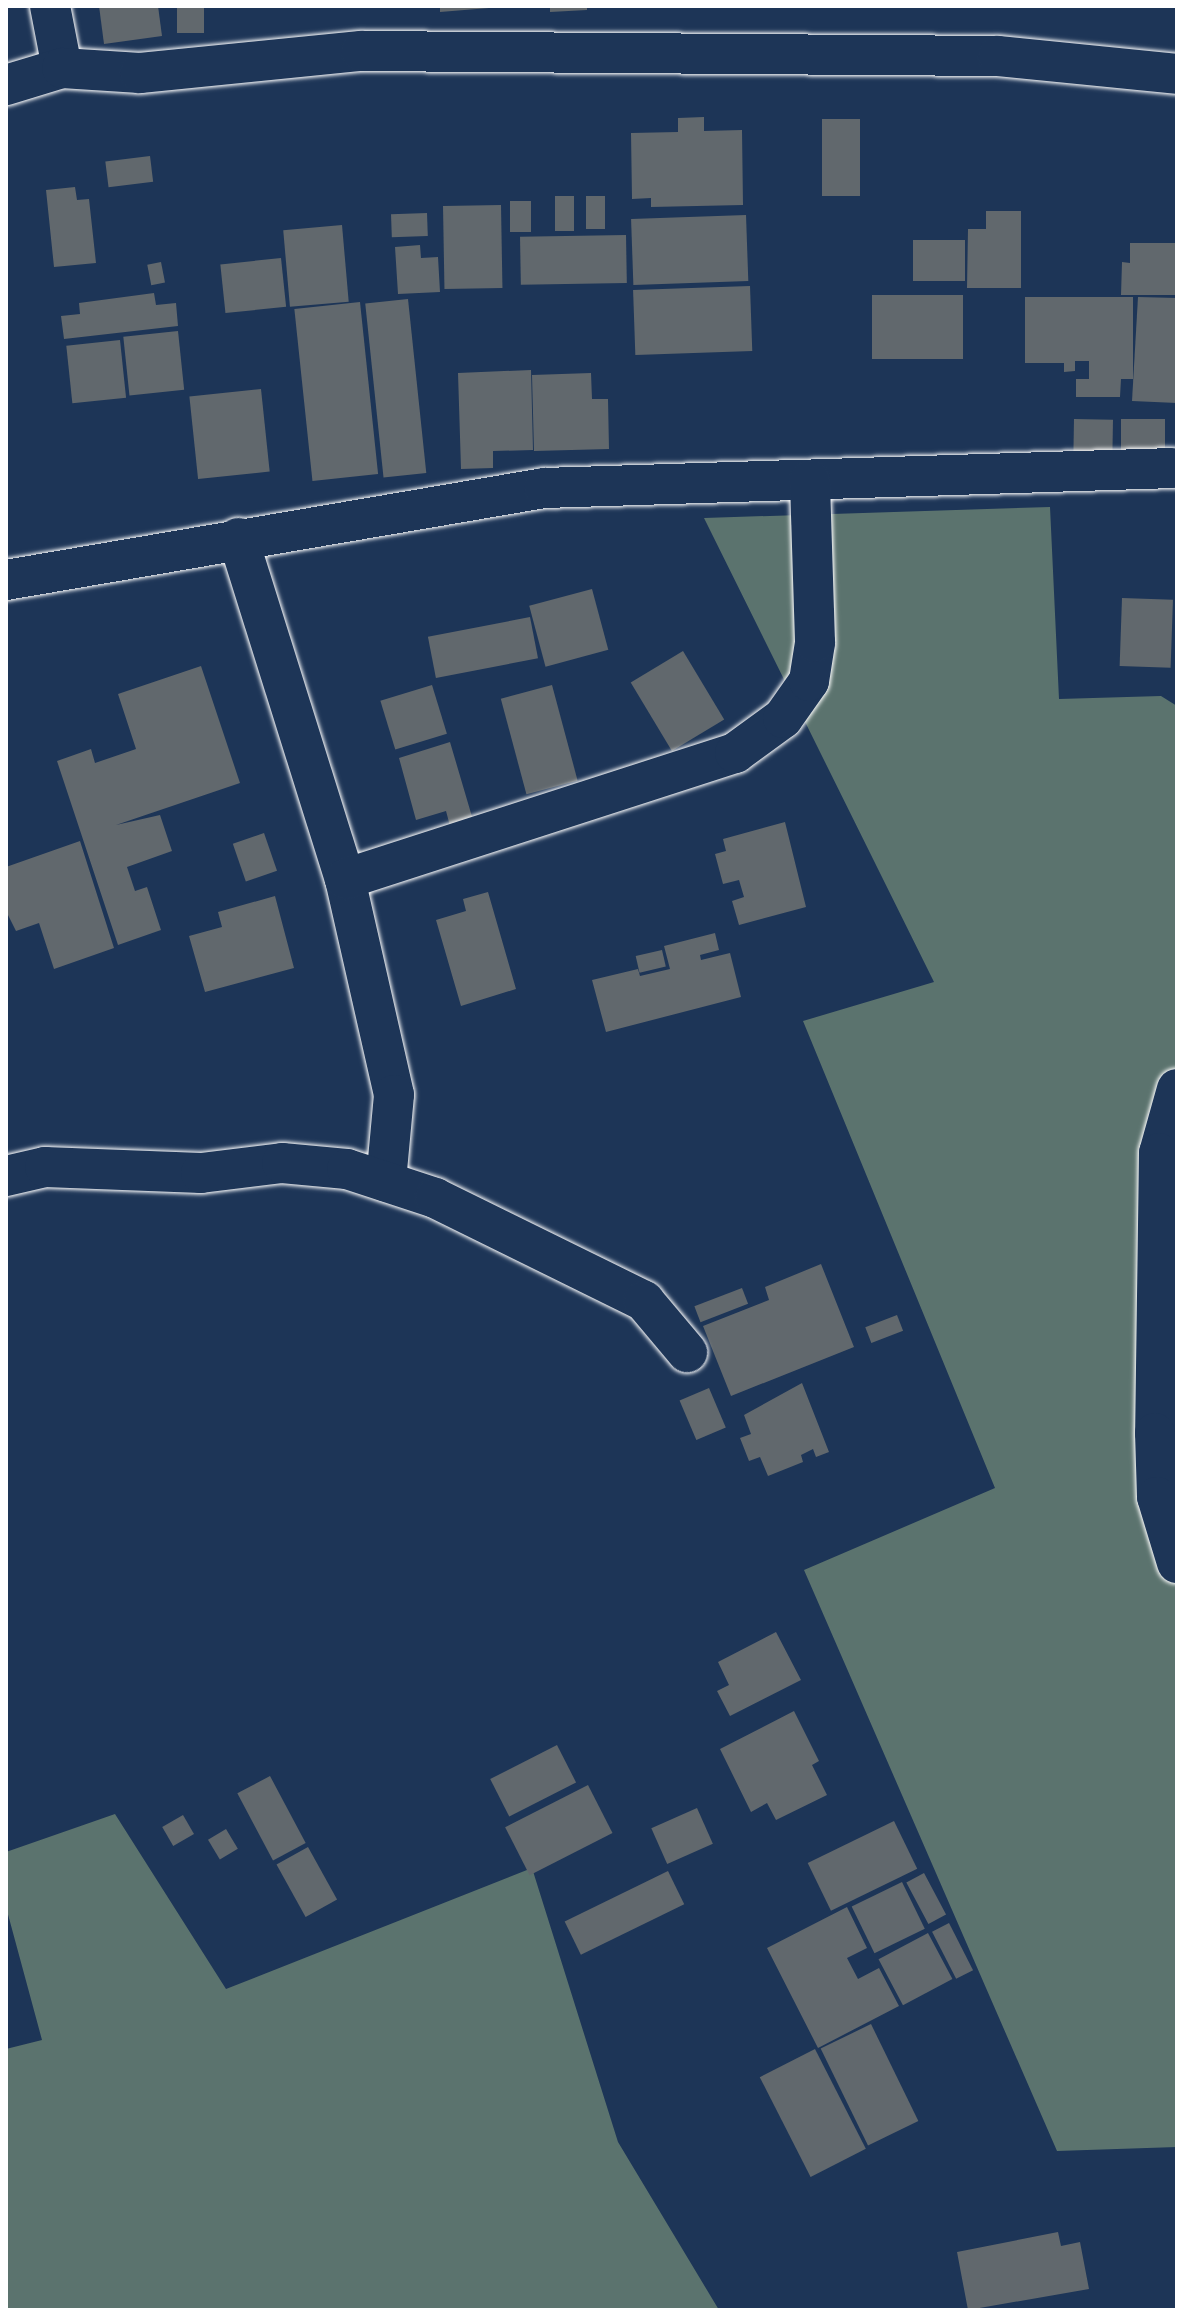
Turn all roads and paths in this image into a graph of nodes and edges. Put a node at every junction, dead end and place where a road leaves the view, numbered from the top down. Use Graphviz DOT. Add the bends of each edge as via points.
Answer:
graph roads {
  1 [pos="50,6"];
  2 [pos="62,68"];
  3 [pos="1177,74"];
  4 [pos="6,85"];
  5 [pos="1173,468"];
  6 [pos="810,480"];
  7 [pos="238,538"];
  8 [pos="6,580"];
  9 [pos="345,879"];
  10 [pos="1177,1089"];
  11 [pos="6,1176"];
  12 [pos="386,1182"];
  13 [pos="687,1352"];
  14 [pos="1177,1563"];
  1 -- 2 [label="street"];
  2 -- 3 [label="street" via="140,73 361,51 517,50 998,56"];
  2 -- 4 [label="street"];
  5 -- 6 [label="street"];
  6 -- 7 [label="street" via="544,488"];
  6 -- 9 [label="street" via="815,642 809,681 783,718 735,753"];
  7 -- 8 [label="street"];
  7 -- 9 [label="street"];
  9 -- 12 [label="street" via="394,1095"];
  10 -- 14 [label="street" via="1159,1153 1155,1433 1157,1497"];
  11 -- 12 [label="street" via="45,1167 201,1173 282,1163 347,1169"];
  12 -- 13 [label="street" via="435,1198 644,1301"];
}
